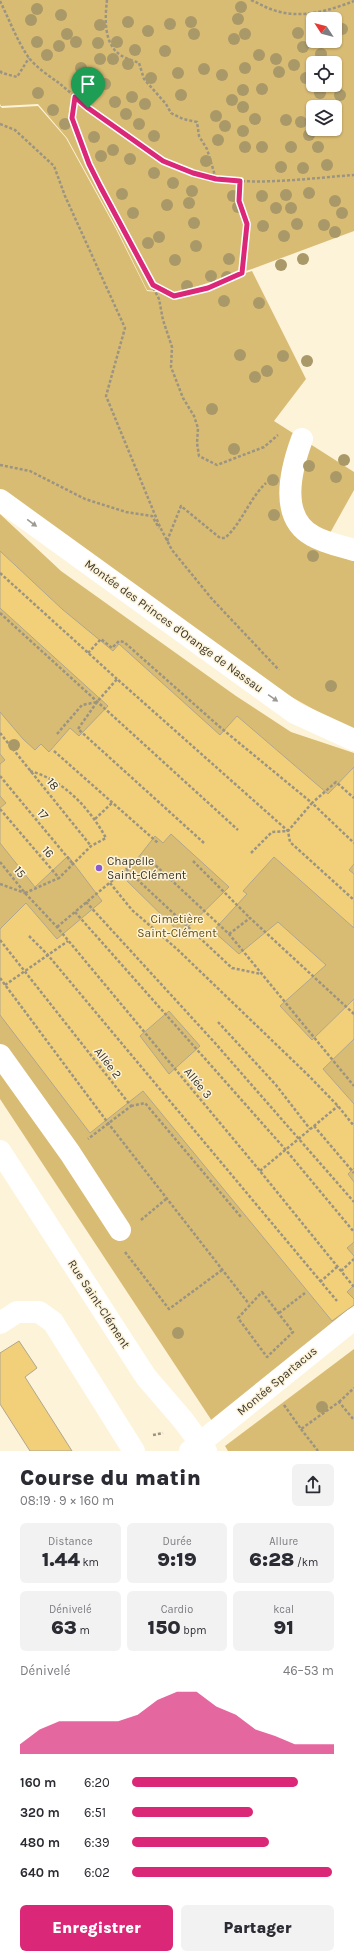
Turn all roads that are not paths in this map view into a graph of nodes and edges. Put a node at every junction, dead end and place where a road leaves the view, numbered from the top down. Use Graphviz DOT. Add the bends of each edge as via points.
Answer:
graph roads {
  1 [pos="302,439"];
  2 [pos="0,500"];
  3 [pos="354,550"];
  4 [pos="354,740"];
  5 [pos="0,1055"];
  6 [pos="0,1151"];
  7 [pos="122,1240"];
  8 [pos="354,1318"];
  9 [pos="0,1323"];
  10 [pos="199,1448"];
  11 [pos="134,1451"];
  1 -- 3 [label="street" via="295,458 290,492 292,508 299,525 313,536"];
  2 -- 4 [label="street, Montée des Princes d'Orange de Nassau, one-way" via="295,713"];
  5 -- 7 [label="street" via="70,1153"];
  6 -- 10 [label="street, Rue Saint-Clément" via="146,1377 184,1420"];
  8 -- 10 [label="street, Montée Spartacus"];
  9 -- 11 [label="street" via="17,1312 39,1312 53,1322"];
}
